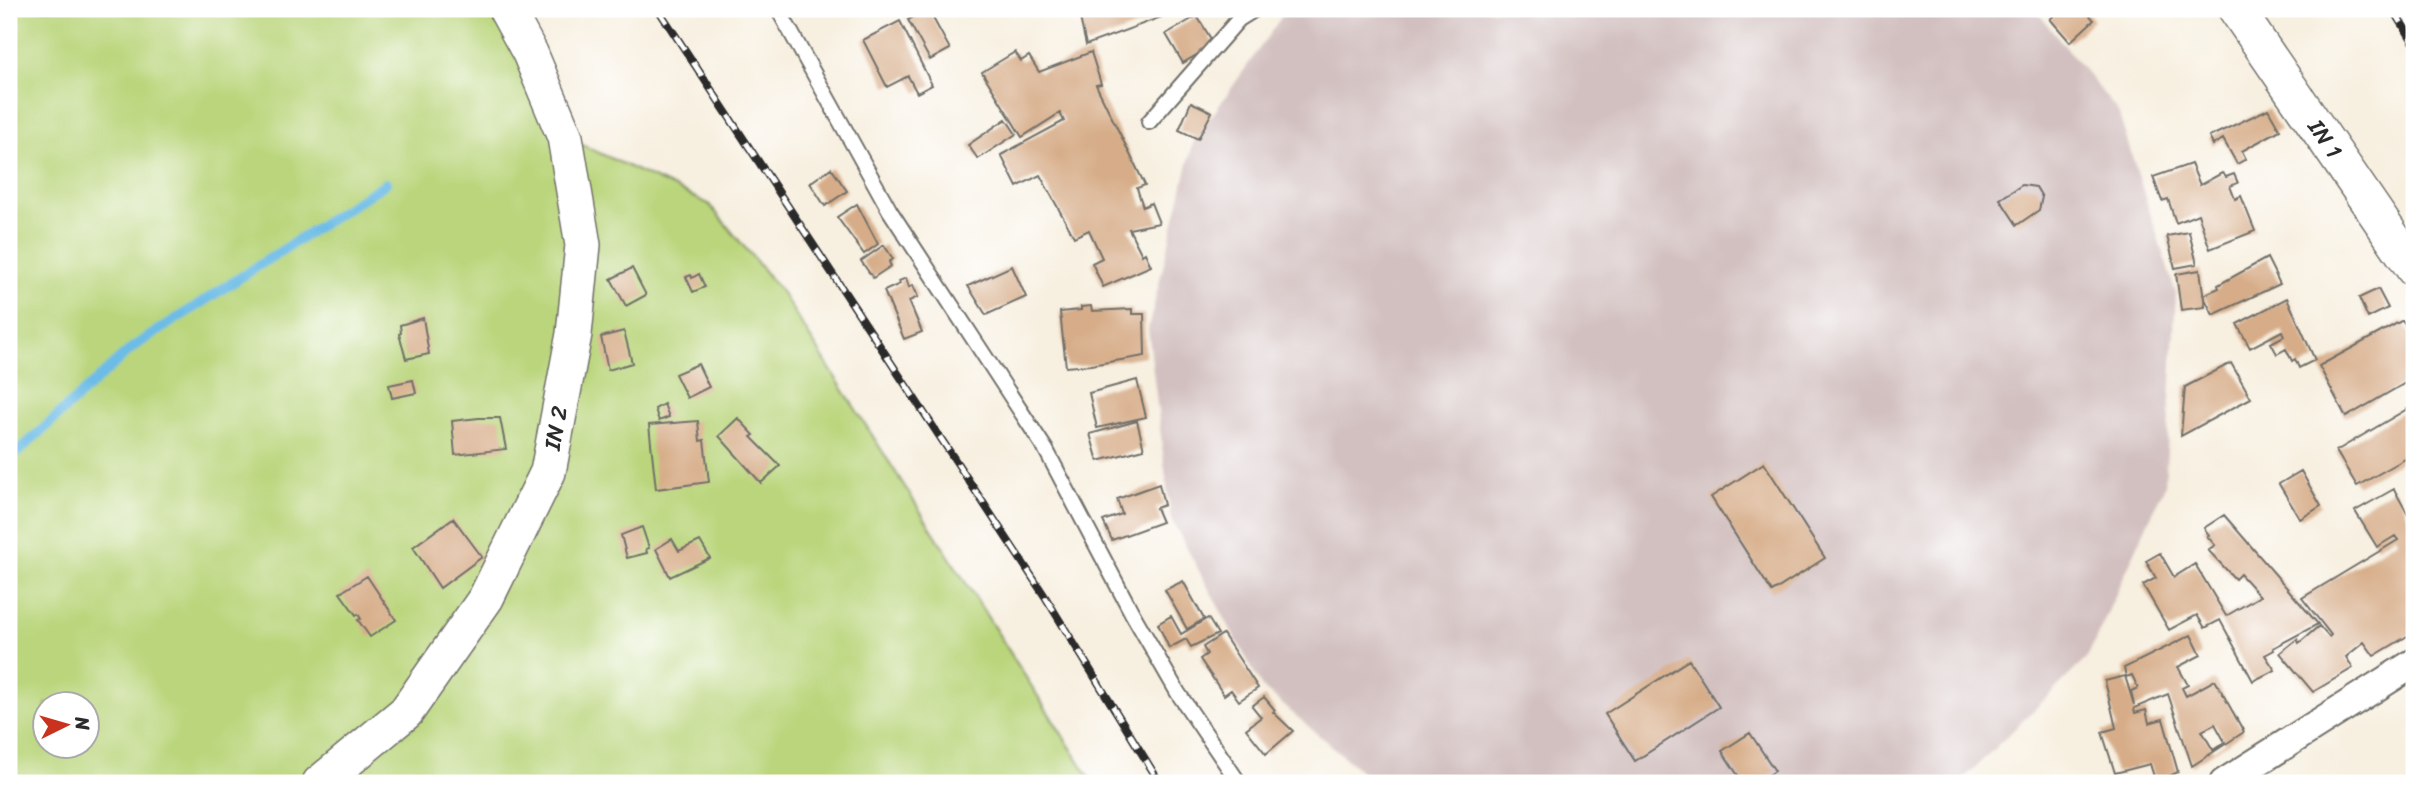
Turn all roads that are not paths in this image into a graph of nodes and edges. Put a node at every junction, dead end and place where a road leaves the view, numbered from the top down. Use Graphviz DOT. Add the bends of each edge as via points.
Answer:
graph roads {
  1 [pos="506,9"];
  2 [pos="778,9"];
  3 [pos="1255,9"];
  4 [pos="2236,9"];
  5 [pos="2410,9"];
  6 [pos="2414,16"];
  7 [pos="1149,121"];
  8 [pos="2414,269"];
  9 [pos="2414,663"];
  10 [pos="320,783"];
  11 [pos="1239,783"];
  12 [pos="2224,783"];
  1 -- 10 [label="street, IN 2" via="565,137 583,245 574,334 548,472 486,597 406,712"];
  2 -- 11 [label="lane" via="890,211 1046,450 1165,670"];
  3 -- 7 [label="lane" via="1239,19"];
  4 -- 8 [label="street, IN 1"];
  5 -- 6 [label="street"];
  9 -- 12 [label="street"];
}
